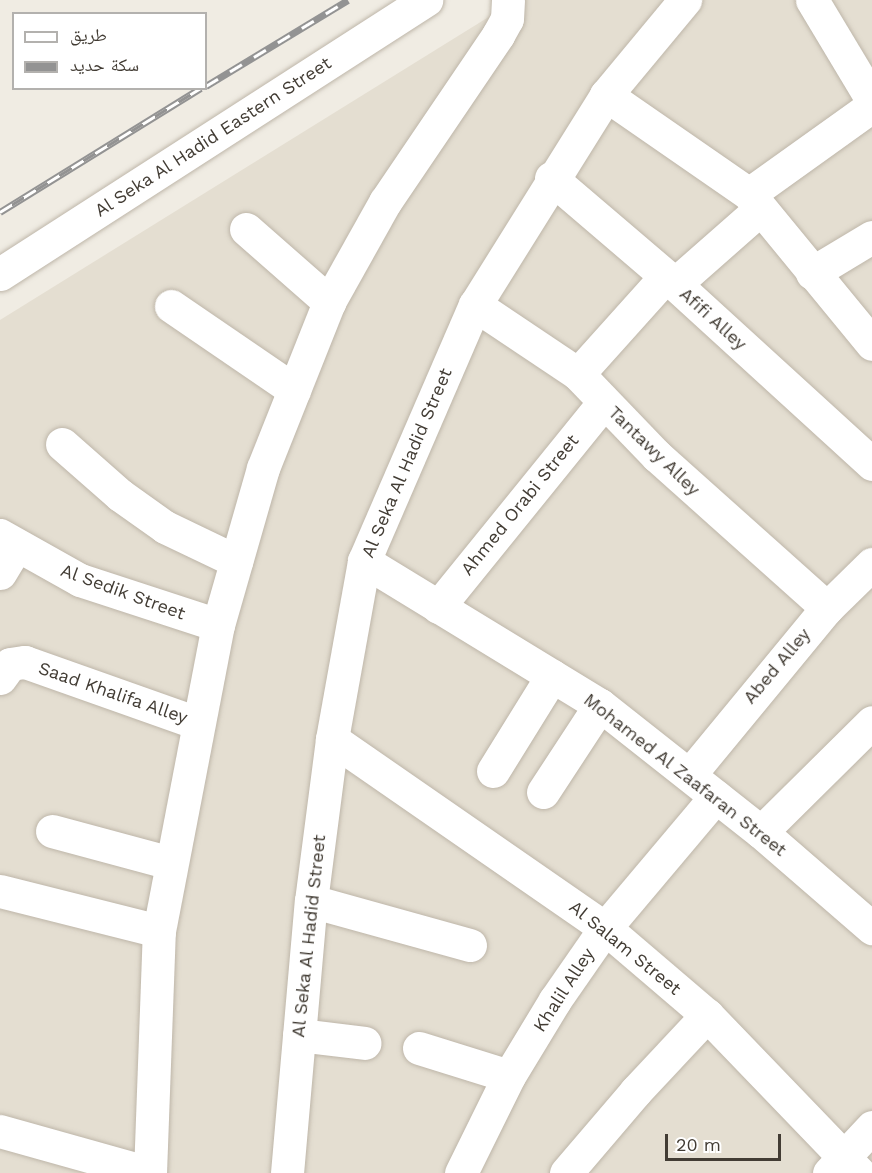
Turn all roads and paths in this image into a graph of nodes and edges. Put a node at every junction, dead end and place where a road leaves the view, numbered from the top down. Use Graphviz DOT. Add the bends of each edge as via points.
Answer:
graph roads {
  1 [pos="426,0"];
  2 [pos="508,0"];
  3 [pos="685,0"];
  4 [pos="812,0"];
  5 [pos="863,66"];
  6 [pos="606,95"];
  7 [pos="872,100"];
  8 [pos="872,106"];
  9 [pos="551,178"];
  10 [pos="755,202"];
  11 [pos="246,229"];
  12 [pos="872,237"];
  13 [pos="812,273"];
  14 [pos="0,274"];
  15 [pos="670,280"];
  16 [pos="329,302"];
  17 [pos="475,304"];
  18 [pos="171,306"];
  19 [pos="869,334"];
  20 [pos="578,374"];
  21 [pos="294,390"];
  22 [pos="603,403"];
  23 [pos="62,444"];
  24 [pos="872,464"];
  25 [pos="5,552"];
  26 [pos="236,561"];
  27 [pos="363,561"];
  28 [pos="872,564"];
  29 [pos="438,607"];
  30 [pos="827,608"];
  31 [pos="218,625"];
  32 [pos="552,676"];
  33 [pos="0,678"];
  34 [pos="600,705"];
  35 [pos="872,722"];
  36 [pos="197,723"];
  37 [pos="332,739"];
  38 [pos="493,771"];
  39 [pos="690,774"];
  40 [pos="543,792"];
  41 [pos="716,796"];
  42 [pos="52,831"];
  43 [pos="761,832"];
  44 [pos="171,863"];
  45 [pos="0,891"];
  46 [pos="311,901"];
  47 [pos="605,928"];
  48 [pos="872,928"];
  49 [pos="159,931"];
  50 [pos="470,945"];
  51 [pos="707,1015"];
  52 [pos="299,1035"];
  53 [pos="365,1043"];
  54 [pos="419,1048"];
  55 [pos="509,1076"];
  56 [pos="872,1127"];
  57 [pos="0,1131"];
  58 [pos="582,1167"];
  59 [pos="844,1167"];
  60 [pos="149,1173"];
  61 [pos="287,1173"];
  62 [pos="461,1173"];
  1 -- 14 [label="street, Al Seka Al Hadid Eastern Street"];
  2 -- 16 [label="street" via="507,19 498,35 385,202"];
  3 -- 6 [label="street, Al Seka Al Hadid Street"];
  4 -- 5 [label="street"];
  5 -- 7 [label="street"];
  6 -- 9 [label="street, Al Seka Al Hadid Street"];
  6 -- 10 [label="street"];
  8 -- 10 [label="street"];
  9 -- 15 [label="street, Afifi Alley"];
  9 -- 17 [label="street, Al Seka Al Hadid Street"];
  10 -- 13 [label="street"];
  10 -- 15 [label="street"];
  11 -- 16 [label="street"];
  12 -- 13 [label="street"];
  13 -- 19 [label="street"];
  15 -- 20 [label="street"];
  15 -- 24 [label="street, Afifi Alley"];
  16 -- 21 [label="street"];
  17 -- 20 [label="street, Tantawy Alley"];
  17 -- 27 [label="street, Al Seka Al Hadid Street"];
  18 -- 21 [label="street"];
  20 -- 22 [label="street, Tantawy Alley"];
  21 -- 26 [label="street" via="263,468"];
  22 -- 29 [label="street, Ahmed Orabi Street"];
  22 -- 30 [label="street, Tantawy Alley" via="740,533"];
  23 -- 26 [label="street" via="120,495 165,527"];
  25 -- 31 [label="street, Al Sedik Street"];
  26 -- 31 [label="street"];
  27 -- 29 [label="street, Mohamed Al Zaafaran Street"];
  27 -- 37 [label="street, Al Seka Al Hadid Street"];
  28 -- 30 [label="street, Abed Alley"];
  29 -- 32 [label="street, Mohamed Al Zaafaran Street"];
  30 -- 39 [label="street, Abed Alley"];
  31 -- 36 [label="street"];
  32 -- 34 [label="street, Mohamed Al Zaafaran Street"];
  32 -- 38 [label="street"];
  33 -- 36 [label="street, Saad Khalifa Alley" via="10,664 25,662"];
  34 -- 39 [label="street, Mohamed Al Zaafaran Street"];
  34 -- 40 [label="street"];
  35 -- 43 [label="street"];
  36 -- 44 [label="street"];
  37 -- 46 [label="street, Al Seka Al Hadid Street"];
  37 -- 47 [label="street, Al Salam Street"];
  39 -- 41 [label="street, Mohamed Al Zaafaran Street"];
  41 -- 43 [label="street, Mohamed Al Zaafaran Street"];
  41 -- 47 [label="street, Khalil Alley"];
  42 -- 44 [label="street"];
  43 -- 48 [label="street, Mohamed Al Zaafaran Street"];
  44 -- 49 [label="street"];
  45 -- 49 [label="street"];
  46 -- 50 [label="street"];
  46 -- 52 [label="street, Al Seka Al Hadid Street"];
  47 -- 51 [label="street, Al Salam Street"];
  47 -- 55 [label="street, Khalil Alley"];
  49 -- 60 [label="street"];
  51 -- 58 [label="street"];
  51 -- 59 [label="street, Al Salam Street"];
  52 -- 53 [label="street"];
  52 -- 61 [label="street, Al Seka Al Hadid Street"];
  54 -- 55 [label="street"];
  55 -- 62 [label="street, Khalil Alley"];
  56 -- 59 [label="street"];
  57 -- 60 [label="street"];
}
